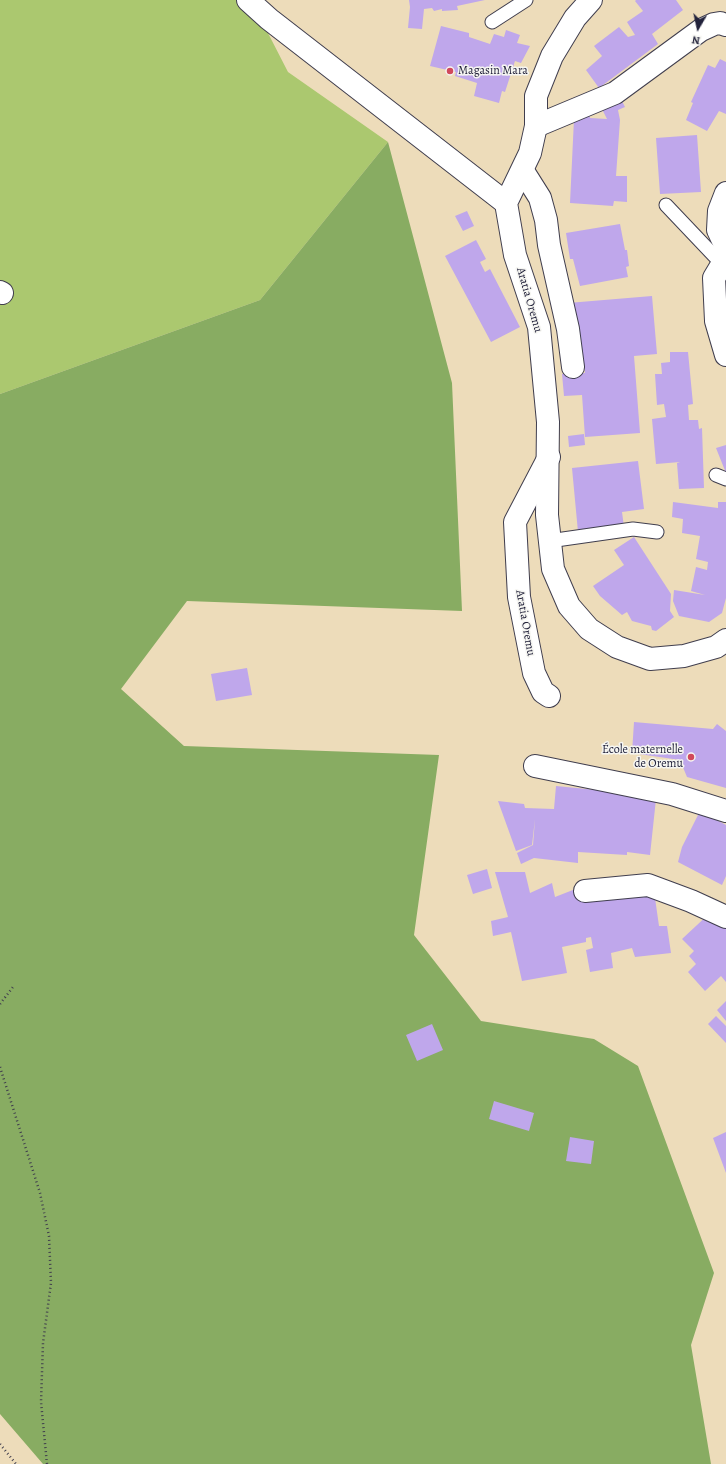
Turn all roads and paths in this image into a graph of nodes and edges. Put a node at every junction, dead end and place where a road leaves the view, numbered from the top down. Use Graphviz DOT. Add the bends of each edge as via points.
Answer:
graph roads {
  1 [pos="248,0"];
  2 [pos="526,0"];
  3 [pos="591,0"];
  4 [pos="492,22"];
  5 [pos="726,25"];
  6 [pos="536,126"];
  7 [pos="523,171"];
  8 [pos="726,193"];
  9 [pos="506,203"];
  10 [pos="666,205"];
  11 [pos="725,256"];
  12 [pos="726,355"];
  13 [pos="573,367"];
  14 [pos="549,457"];
  15 [pos="657,532"];
  16 [pos="549,541"];
  17 [pos="726,640"];
  18 [pos="549,696"];
  19 [pos="535,766"];
  20 [pos="726,811"];
  21 [pos="585,891"];
  22 [pos="726,917"];
  23 [pos="13,987"];
  24 [pos="0,1004"];
  25 [pos="0,1067"];
  26 [pos="0,1444"];
  27 [pos="16,1464"];
  28 [pos="48,1464"];
  1 -- 9 [label="street"];
  2 -- 4 [label="lane"];
  3 -- 6 [label="street" via="575,18 552,56 536,96"];
  5 -- 6 [label="street" via="714,24 701,30 615,93"];
  6 -- 7 [label="street" via="530,154"];
  7 -- 9 [label="street"];
  7 -- 13 [label="street" via="540,198 546,220"];
  8 -- 11 [label="street" via="719,211 718,230"];
  9 -- 14 [label="street, Aratia Oremu" via="516,255 539,327"];
  10 -- 11 [label="lane"];
  11 -- 12 [label="street" via="714,278 716,321"];
  14 -- 16 [label="street, Aratia Oremu"];
  14 -- 18 [label="street, Aratia Oremu" via="514,522 519,597 534,673 543,692"];
  15 -- 16 [label="lane" via="632,529"];
  16 -- 17 [label="street, Aratia Oremu" via="553,569 569,606 589,629 617,647 650,659 684,656 716,647"];
  19 -- 20 [label="street" via="672,794"];
  21 -- 22 [label="street" via="648,885"];
  23 -- 24 [label="path"];
  25 -- 28 [label="path" via="40,1193 49,1236 51,1283 43,1343 41,1402"];
  26 -- 27 [label="path"];
}
